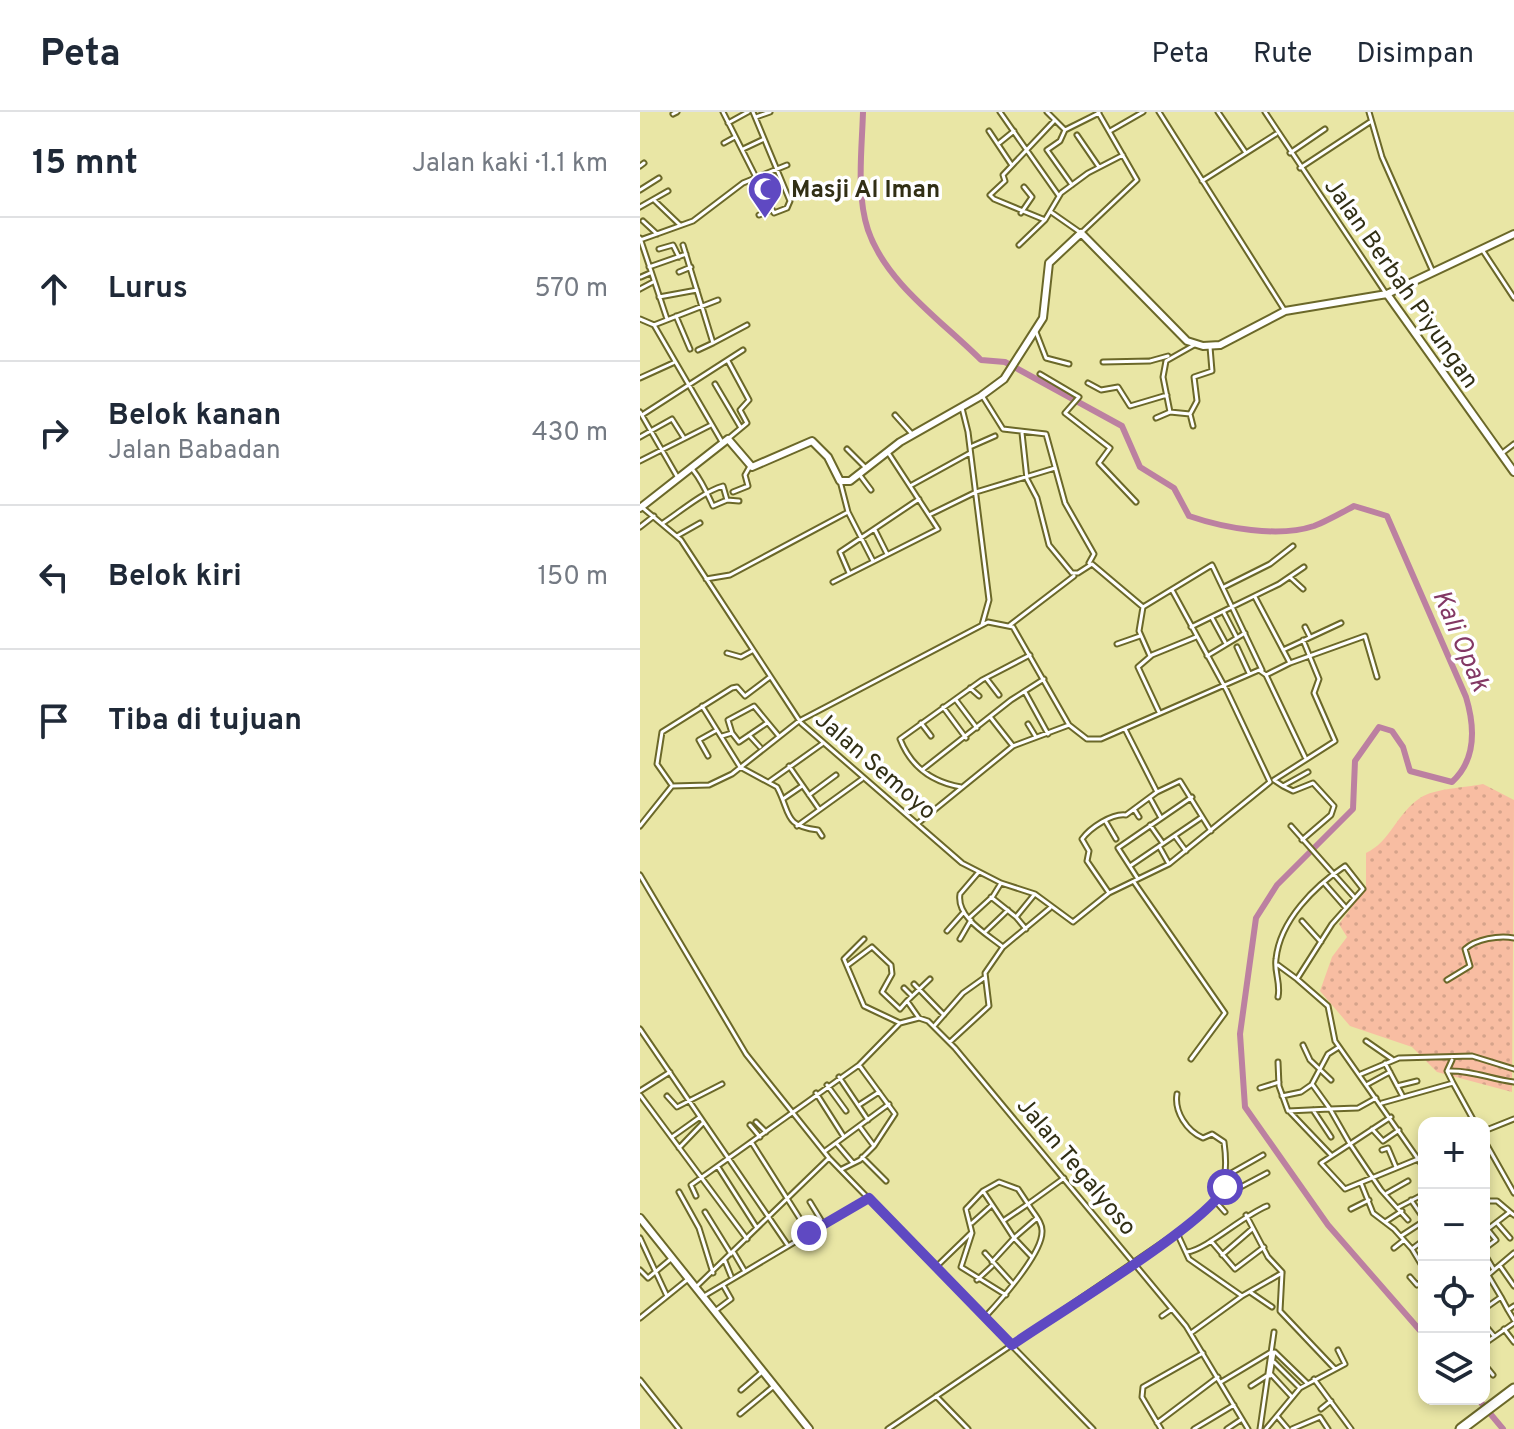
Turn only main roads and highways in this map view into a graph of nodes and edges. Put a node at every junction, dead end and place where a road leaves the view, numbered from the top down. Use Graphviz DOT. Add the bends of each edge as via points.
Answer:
graph roads {
  1 [pos="1508,1394"];
  2 [pos="1461,1429"];
  1 -- 2 [label="highway"];
}
